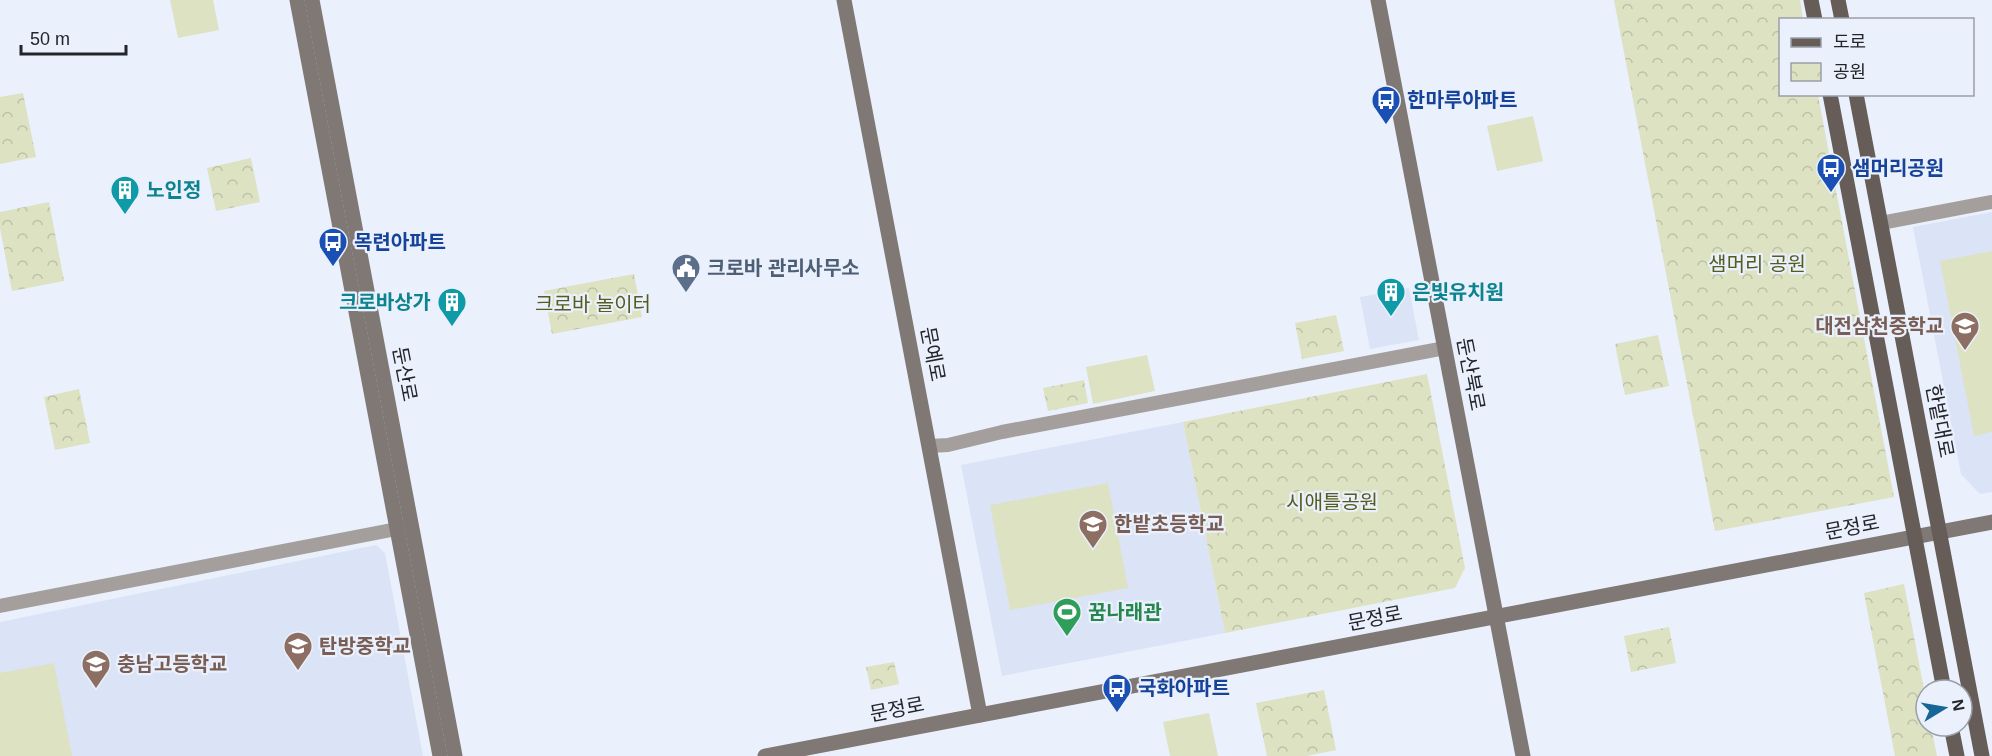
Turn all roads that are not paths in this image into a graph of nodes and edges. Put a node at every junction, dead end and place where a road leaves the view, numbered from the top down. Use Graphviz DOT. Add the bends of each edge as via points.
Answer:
graph roads {
  1 [pos="297,0"];
  2 [pos="312,0"];
  3 [pos="844,0"];
  4 [pos="1378,0"];
  5 [pos="1811,0"];
  6 [pos="1838,0"];
  7 [pos="1815,18"];
  8 [pos="1842,18"];
  9 [pos="1830,96"];
  10 [pos="1856,96"];
  11 [pos="1992,202"];
  12 [pos="1881,223"];
  13 [pos="1445,348"];
  14 [pos="929,446"];
  15 [pos="1992,522"];
  16 [pos="405,527"];
  17 [pos="1940,532"];
  18 [pos="1915,537"];
  19 [pos="0,606"];
  20 [pos="1496,616"];
  21 [pos="1942,678"];
  22 [pos="980,715"];
  23 [pos="1953,738"];
  24 [pos="440,756"];
  25 [pos="455,756"];
  26 [pos="765,756"];
  27 [pos="1523,756"];
  28 [pos="1957,756"];
  29 [pos="1982,756"];
  1 -- 16 [label="main road, 둔산로"];
  2 -- 16 [label="main road, 둔산로"];
  3 -- 14 [label="main road, 문예로"];
  4 -- 13 [label="main road, 둔산북로"];
  5 -- 7 [label="main road"];
  6 -- 8 [label="main road"];
  9 -- 18 [label="main road"];
  10 -- 12 [label="main road, 한밭대로"];
  11 -- 12 [label="street"];
  12 -- 17 [label="main road, 한밭대로"];
  13 -- 14 [label="street"];
  13 -- 20 [label="main road, 둔산북로"];
  14 -- 22 [label="main road, 문예로"];
  15 -- 17 [label="main road, 문정로"];
  16 -- 19 [label="street"];
  16 -- 24 [label="main road, 둔산로"];
  16 -- 25 [label="main road, 둔산로"];
  17 -- 18 [label="main road, 문정로"];
  17 -- 29 [label="main road, 한밭대로"];
  18 -- 20 [label="main road, 문정로"];
  18 -- 21 [label="main road"];
  20 -- 22 [label="main road, 문정로"];
  20 -- 27 [label="main road, 둔산북로"];
  22 -- 26 [label="main road, 문정로"];
  23 -- 28 [label="main road"];
}
